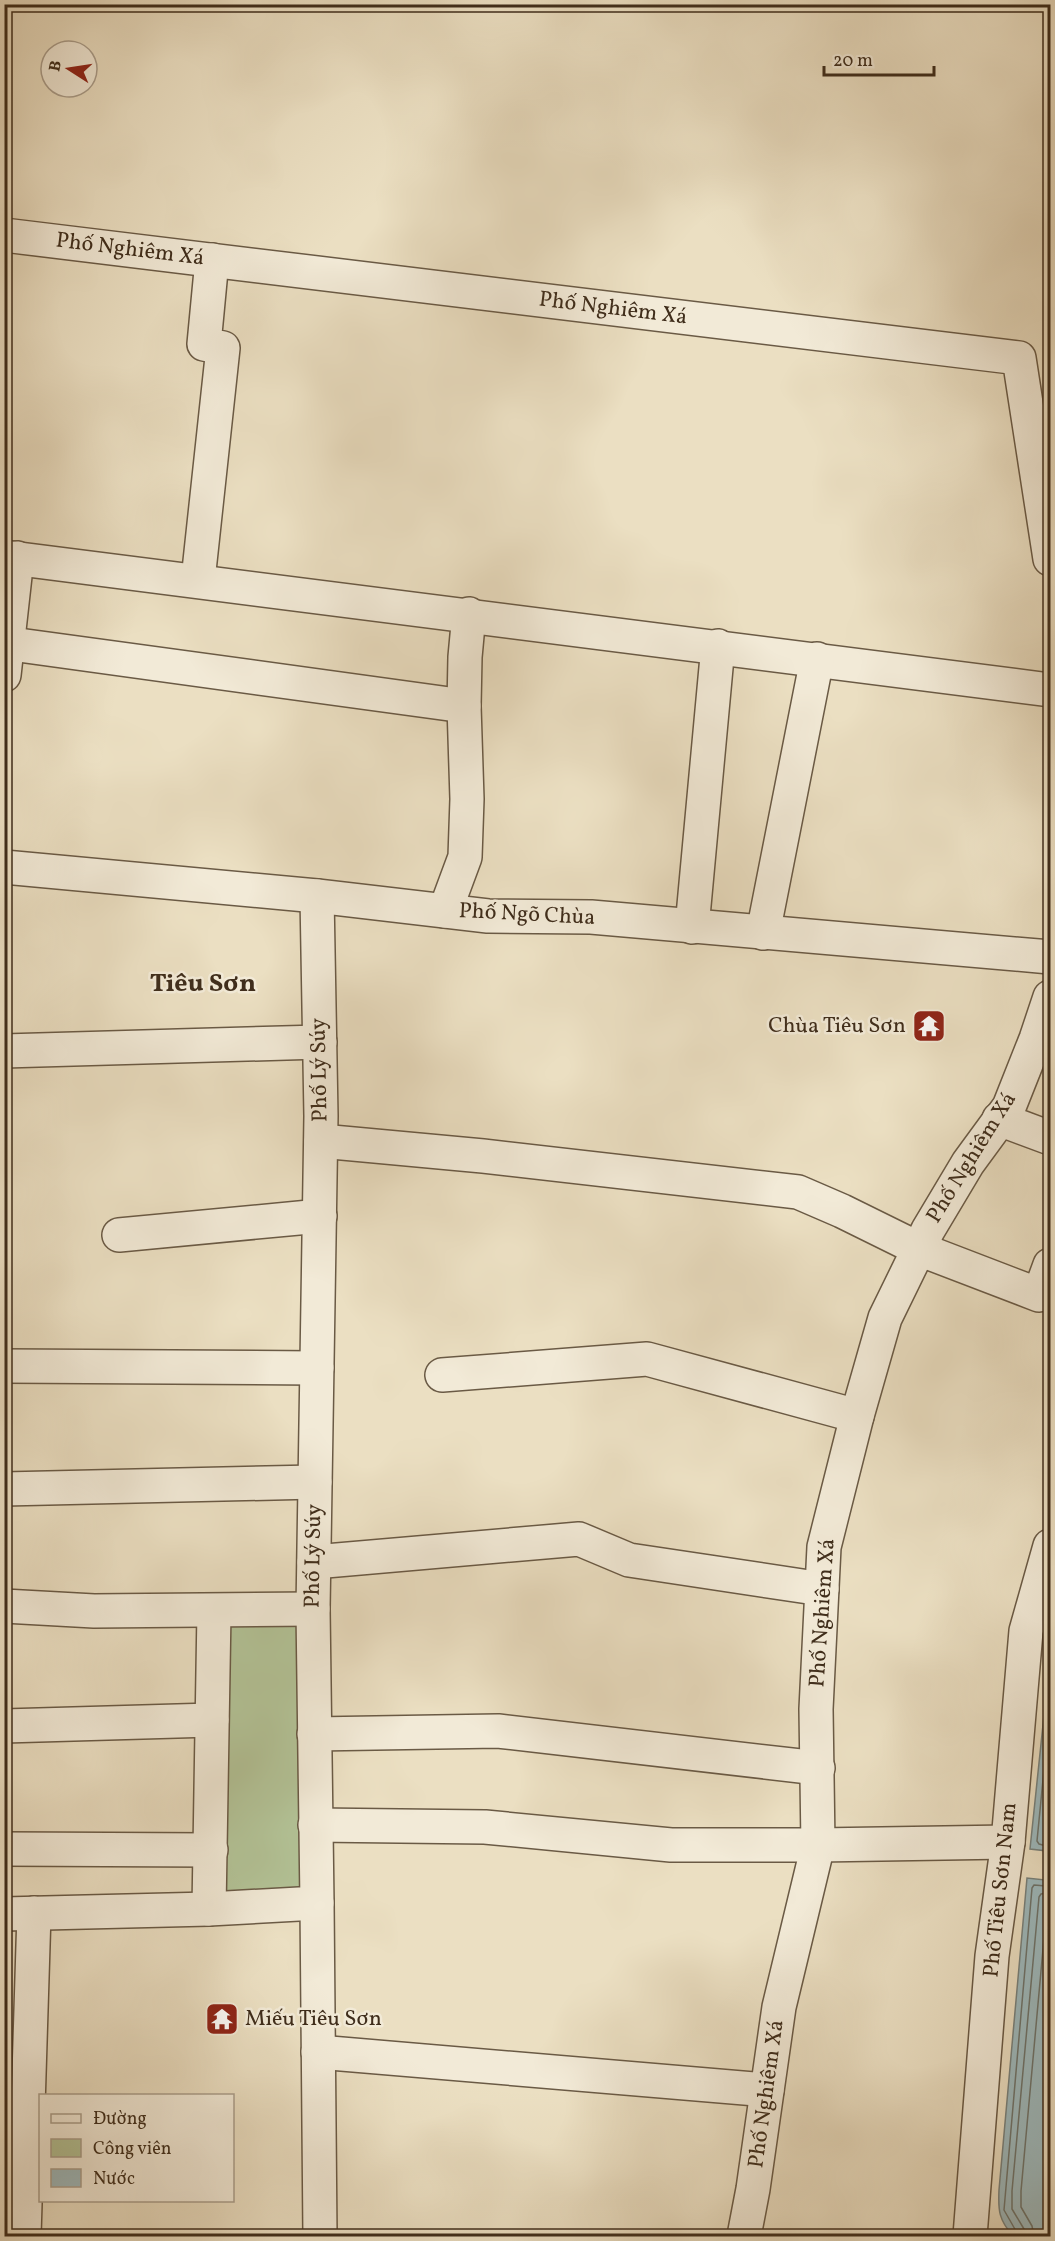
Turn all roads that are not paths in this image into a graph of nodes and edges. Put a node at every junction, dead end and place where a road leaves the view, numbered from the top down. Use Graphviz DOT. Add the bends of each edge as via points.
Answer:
graph roads {
  1 [pos="5,238"];
  2 [pos="212,260"];
  3 [pos="11,557"];
  4 [pos="1050,559"];
  5 [pos="198,580"];
  6 [pos="469,614"];
  7 [pos="6,643"];
  8 [pos="718,646"];
  9 [pos="817,659"];
  10 [pos="4,675"];
  11 [pos="1050,690"];
  12 [pos="464,706"];
  13 [pos="4,867"];
  14 [pos="317,896"];
  15 [pos="445,910"];
  16 [pos="692,927"];
  17 [pos="763,933"];
  18 [pos="1050,957"];
  19 [pos="1050,997"];
  20 [pos="320,1042"];
  21 [pos="4,1051"];
  22 [pos="999,1119"];
  23 [pos="1050,1138"];
  24 [pos="321,1141"];
  25 [pos="320,1216"];
  26 [pos="119,1235"];
  27 [pos="919,1249"];
  28 [pos="1050,1265"];
  29 [pos="4,1366"];
  30 [pos="317,1368"];
  31 [pos="442,1375"];
  32 [pos="857,1416"];
  33 [pos="315,1482"];
  34 [pos="4,1489"];
  35 [pos="1050,1546"];
  36 [pos="314,1562"];
  37 [pos="822,1589"];
  38 [pos="4,1606"];
  39 [pos="313,1609"];
  40 [pos="214,1611"];
  41 [pos="212,1720"];
  42 [pos="4,1726"];
  43 [pos="314,1734"];
  44 [pos="818,1768"];
  45 [pos="315,1825"];
  46 [pos="1008,1842"];
  47 [pos="818,1845"];
  48 [pos="4,1849"];
  49 [pos="210,1850"];
  50 [pos="317,1903"];
  51 [pos="208,1909"];
  52 [pos="19,1913"];
  53 [pos="318,2052"];
  54 [pos="767,2090"];
  55 [pos="24,2236"];
  56 [pos="320,2236"];
  57 [pos="744,2236"];
  58 [pos="969,2236"];
  1 -- 2 [label="street, Phố Nghiêm Xá"];
  2 -- 4 [label="street, Phố Nghiêm Xá" via="1019,358"];
  2 -- 5 [label="street" via="204,344 222,348"];
  3 -- 5 [label="street"];
  3 -- 7 [label="street"];
  5 -- 6 [label="street"];
  6 -- 8 [label="street"];
  6 -- 12 [label="street"];
  7 -- 10 [label="street"];
  7 -- 12 [label="street"];
  8 -- 9 [label="street"];
  8 -- 16 [label="street"];
  9 -- 11 [label="street"];
  9 -- 17 [label="street"];
  12 -- 15 [label="street" via="465,857"];
  13 -- 14 [label="street, Phố Ngõ Chùa"];
  14 -- 15 [label="street, Phố Ngõ Chùa"];
  14 -- 20 [label="street, Phố Lý Súy"];
  15 -- 16 [label="street, Phố Ngõ Chùa" via="488,916 591,917"];
  16 -- 17 [label="street, Phố Ngõ Chùa"];
  17 -- 18 [label="street, Phố Ngõ Chùa"];
  19 -- 22 [label="street, Phố Nghiêm Xá" via="1009,1107"];
  20 -- 21 [label="street"];
  20 -- 24 [label="street, Phố Lý Súy"];
  22 -- 23 [label="street"];
  22 -- 27 [label="street, Phố Nghiêm Xá" via="968,1163"];
  24 -- 25 [label="street, Phố Lý Súy"];
  24 -- 27 [label="street" via="798,1192"];
  25 -- 26 [label="street"];
  25 -- 30 [label="street, Phố Lý Súy"];
  27 -- 28 [label="street" via="1039,1295"];
  27 -- 32 [label="street, Phố Nghiêm Xá" via="885,1318"];
  29 -- 30 [label="street"];
  30 -- 33 [label="street, Phố Lý Súy"];
  31 -- 32 [label="street" via="647,1359"];
  32 -- 37 [label="street, Phố Nghiêm Xá" via="824,1547"];
  33 -- 34 [label="street"];
  33 -- 36 [label="street, Phố Lý Súy"];
  35 -- 46 [label="street, Phố Tiêu Sơn Nam" via="1026,1631"];
  36 -- 37 [label="street" via="579,1539 629,1560"];
  36 -- 39 [label="street, Phố Lý Súy"];
  37 -- 44 [label="street, Phố Nghiêm Xá" via="816,1709"];
  38 -- 40 [label="street"];
  39 -- 40 [label="street"];
  39 -- 43 [label="street, Phố Lý Súy"];
  40 -- 41 [label="street"];
  41 -- 42 [label="street"];
  41 -- 49 [label="street"];
  43 -- 44 [label="street" via="498,1731"];
  43 -- 45 [label="street, Phố Lý Súy"];
  44 -- 47 [label="street, Phố Nghiêm Xá"];
  45 -- 47 [label="street" via="485,1827 672,1845"];
  45 -- 50 [label="street, Phố Lý Súy"];
  46 -- 47 [label="street"];
  46 -- 58 [label="street, Phố Tiêu Sơn Nam" via="992,1956"];
  47 -- 54 [label="street, Phố Nghiêm Xá" via="779,2007"];
  48 -- 49 [label="street"];
  49 -- 51 [label="street"];
  50 -- 51 [label="street"];
  50 -- 53 [label="street, Phố Lý Súy"];
  51 -- 52 [label="street"];
  52 -- 55 [label="street"];
  53 -- 54 [label="street"];
  53 -- 56 [label="street, Phố Lý Súy"];
  54 -- 57 [label="street, Phố Nghiêm Xá"];
}
